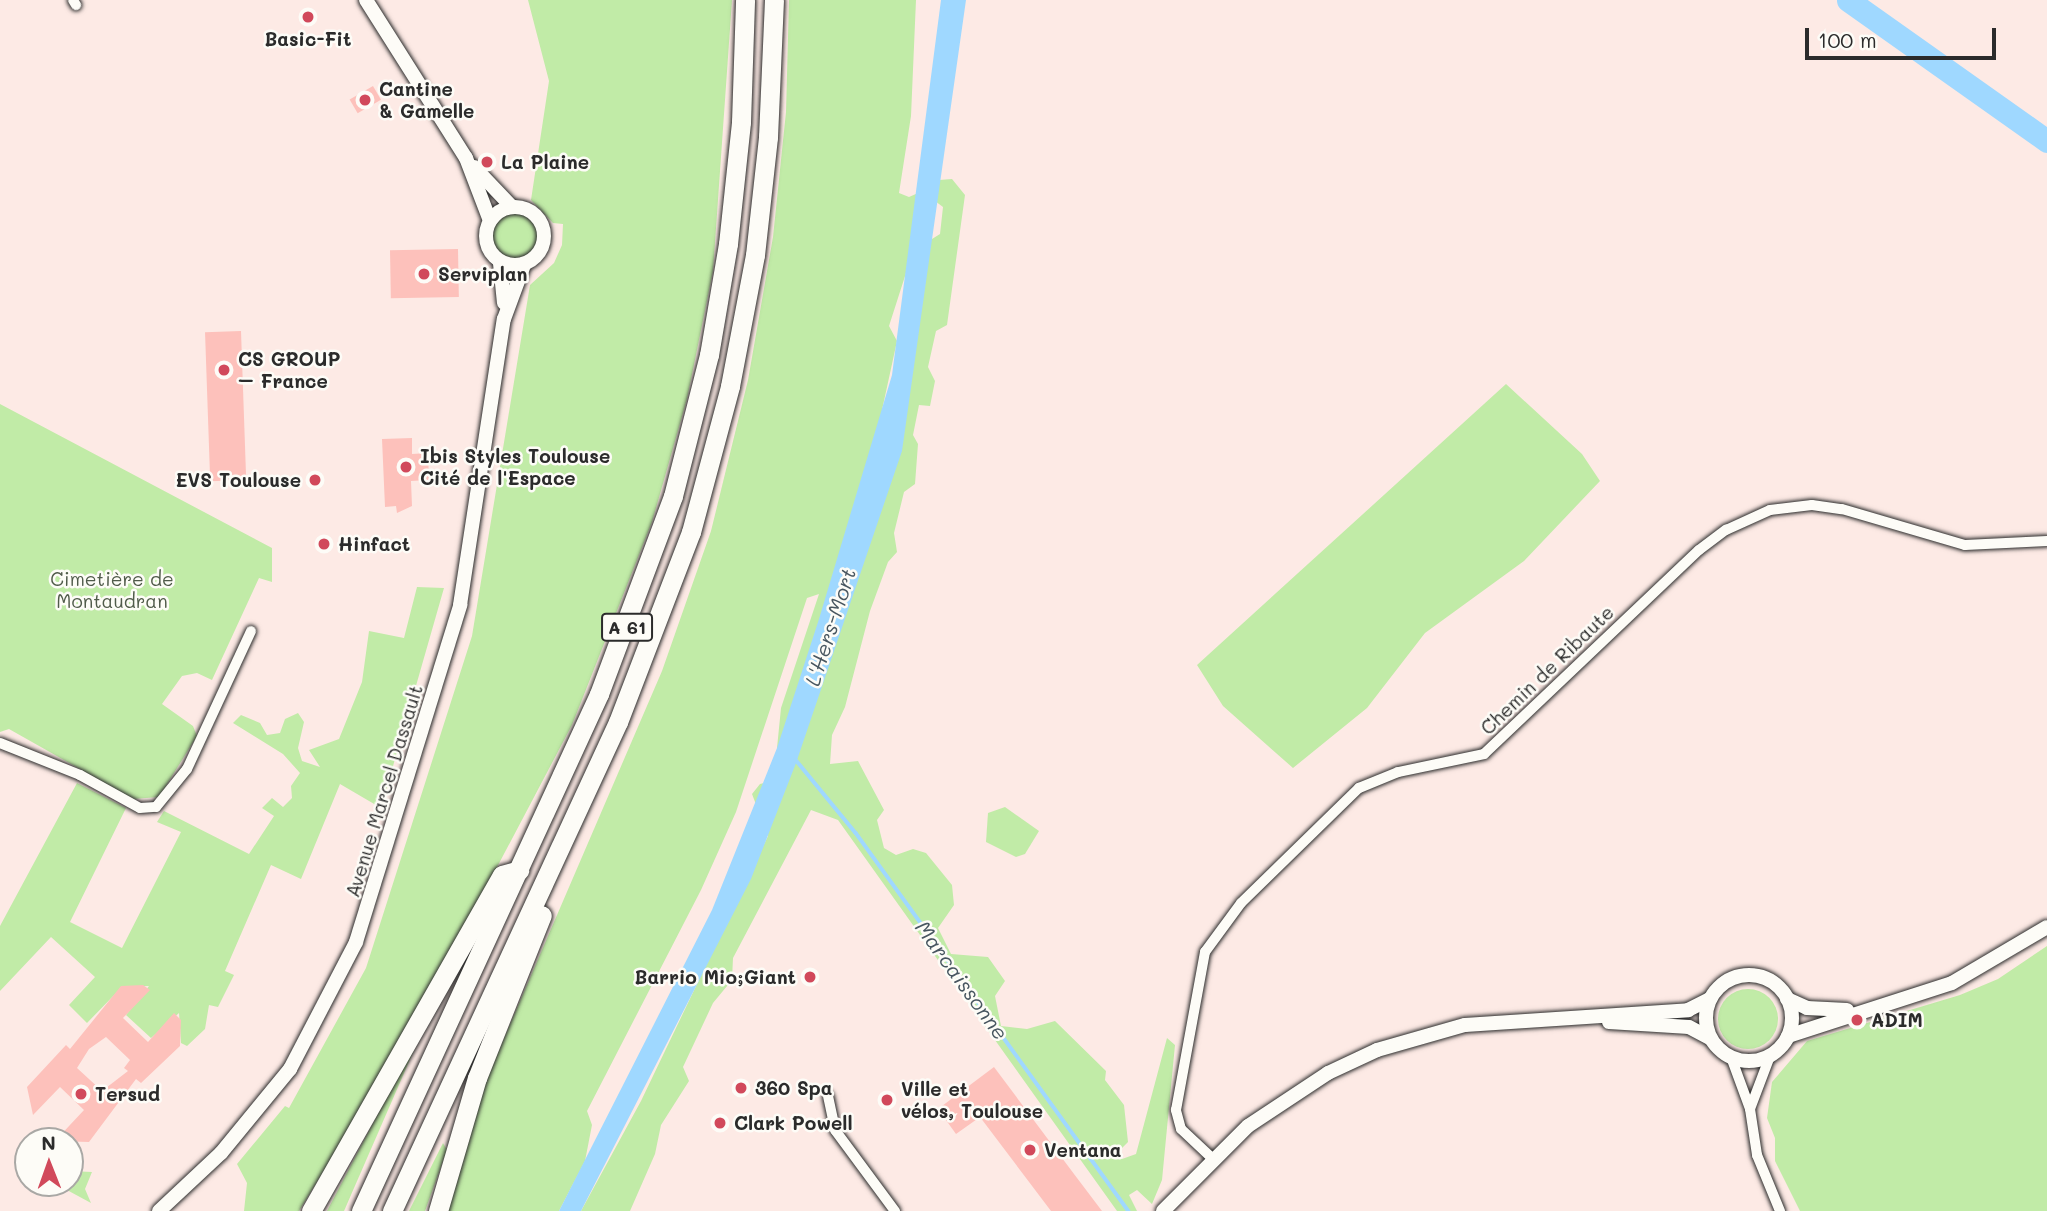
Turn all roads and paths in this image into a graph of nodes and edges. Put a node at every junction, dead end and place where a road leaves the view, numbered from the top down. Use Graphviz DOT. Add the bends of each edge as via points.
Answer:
graph roads {
  1 [pos="366,0"];
  2 [pos="745,0"];
  3 [pos="774,0"];
  4 [pos="466,158"];
  5 [pos="512,207"];
  6 [pos="490,221"];
  7 [pos="500,262"];
  8 [pos="524,265"];
  9 [pos="504,318"];
  10 [pos="2047,541"];
  11 [pos="251,631"];
  12 [pos="0,743"];
  13 [pos="582,804"];
  14 [pos="519,870"];
  15 [pos="2047,927"];
  16 [pos="1710,999"];
  17 [pos="1787,999"];
  18 [pos="1854,1011"];
  19 [pos="1556,1018"];
  20 [pos="1788,1036"];
  21 [pos="1710,1038"];
  22 [pos="1770,1056"];
  23 [pos="1731,1057"];
  24 [pos="828,1096"];
  25 [pos="1750,1110"];
  26 [pos="1213,1159"];
  27 [pos="1192,1182"];
  28 [pos="159,1211"];
  29 [pos="311,1211"];
  30 [pos="361,1211"];
  31 [pos="392,1211"];
  32 [pos="438,1211"];
  33 [pos="895,1211"];
  34 [pos="1163,1211"];
  35 [pos="1172,1211"];
  36 [pos="1780,1211"];
  1 -- 4 [label="street, Avenue Marcel Dassault"];
  2 -- 14 [label="highway, A 61" via="735,193 690,437 634,611"];
  3 -- 13 [label="highway, A 61" via="763,192 730,386 665,604"];
  4 -- 5 [label="street, Avenue Marcel Dassault"];
  4 -- 6 [label="street, Avenue Marcel Dassault"];
  5 -- 6 [label="street"];
  5 -- 8 [label="street, Avenue Marcel Dassault" via="530,211 544,235 539,253"];
  6 -- 7 [label="street, Avenue Marcel Dassault" via="487,247"];
  7 -- 8 [label="street"];
  7 -- 9 [label="street, Avenue Marcel Dassault"];
  8 -- 9 [label="street, Avenue Marcel Dassault"];
  9 -- 28 [label="street, Avenue Marcel Dassault" via="460,605 347,968 309,1040 269,1097 220,1153"];
  10 -- 26 [label="street, Chemin de Ribaute" via="1965,545 1842,509 1812,505 1770,510 1726,530 1699,550 1484,754 1398,772 1359,788 1241,903 1205,952 1175,1110 1181,1129"];
  11 -- 12 [label="street" via="187,769 156,807 140,808 80,775"];
  13 -- 31 [label="highway, A 61"];
  13 -- 32 [label="highway" via="477,1078"];
  14 -- 29 [label="highway" via="502,875"];
  14 -- 30 [label="highway, A 61"];
  15 -- 18 [label="street" via="1952,983"];
  16 -- 17 [label="street" via="1726,982 1748,975 1772,981"];
  16 -- 19 [label="street" via="1688,1010"];
  16 -- 21 [label="street" via="1705,1015"];
  17 -- 18 [label="street" via="1807,1008"];
  17 -- 20 [label="street" via="1792,1018"];
  18 -- 20 [label="street"];
  19 -- 21 [label="street" via="1689,1027"];
  19 -- 26 [label="street" via="1465,1025 1377,1050 1290,1096"];
  20 -- 22 [label="street"];
  21 -- 23 [label="street"];
  22 -- 23 [label="street" via="1750,1061"];
  22 -- 25 [label="street"];
  23 -- 25 [label="street"];
  24 -- 33 [label="street" via="835,1130"];
  25 -- 36 [label="street" via="1757,1155"];
  26 -- 27 [label="street"];
  27 -- 34 [label="street"];
  27 -- 35 [label="street"];
}
